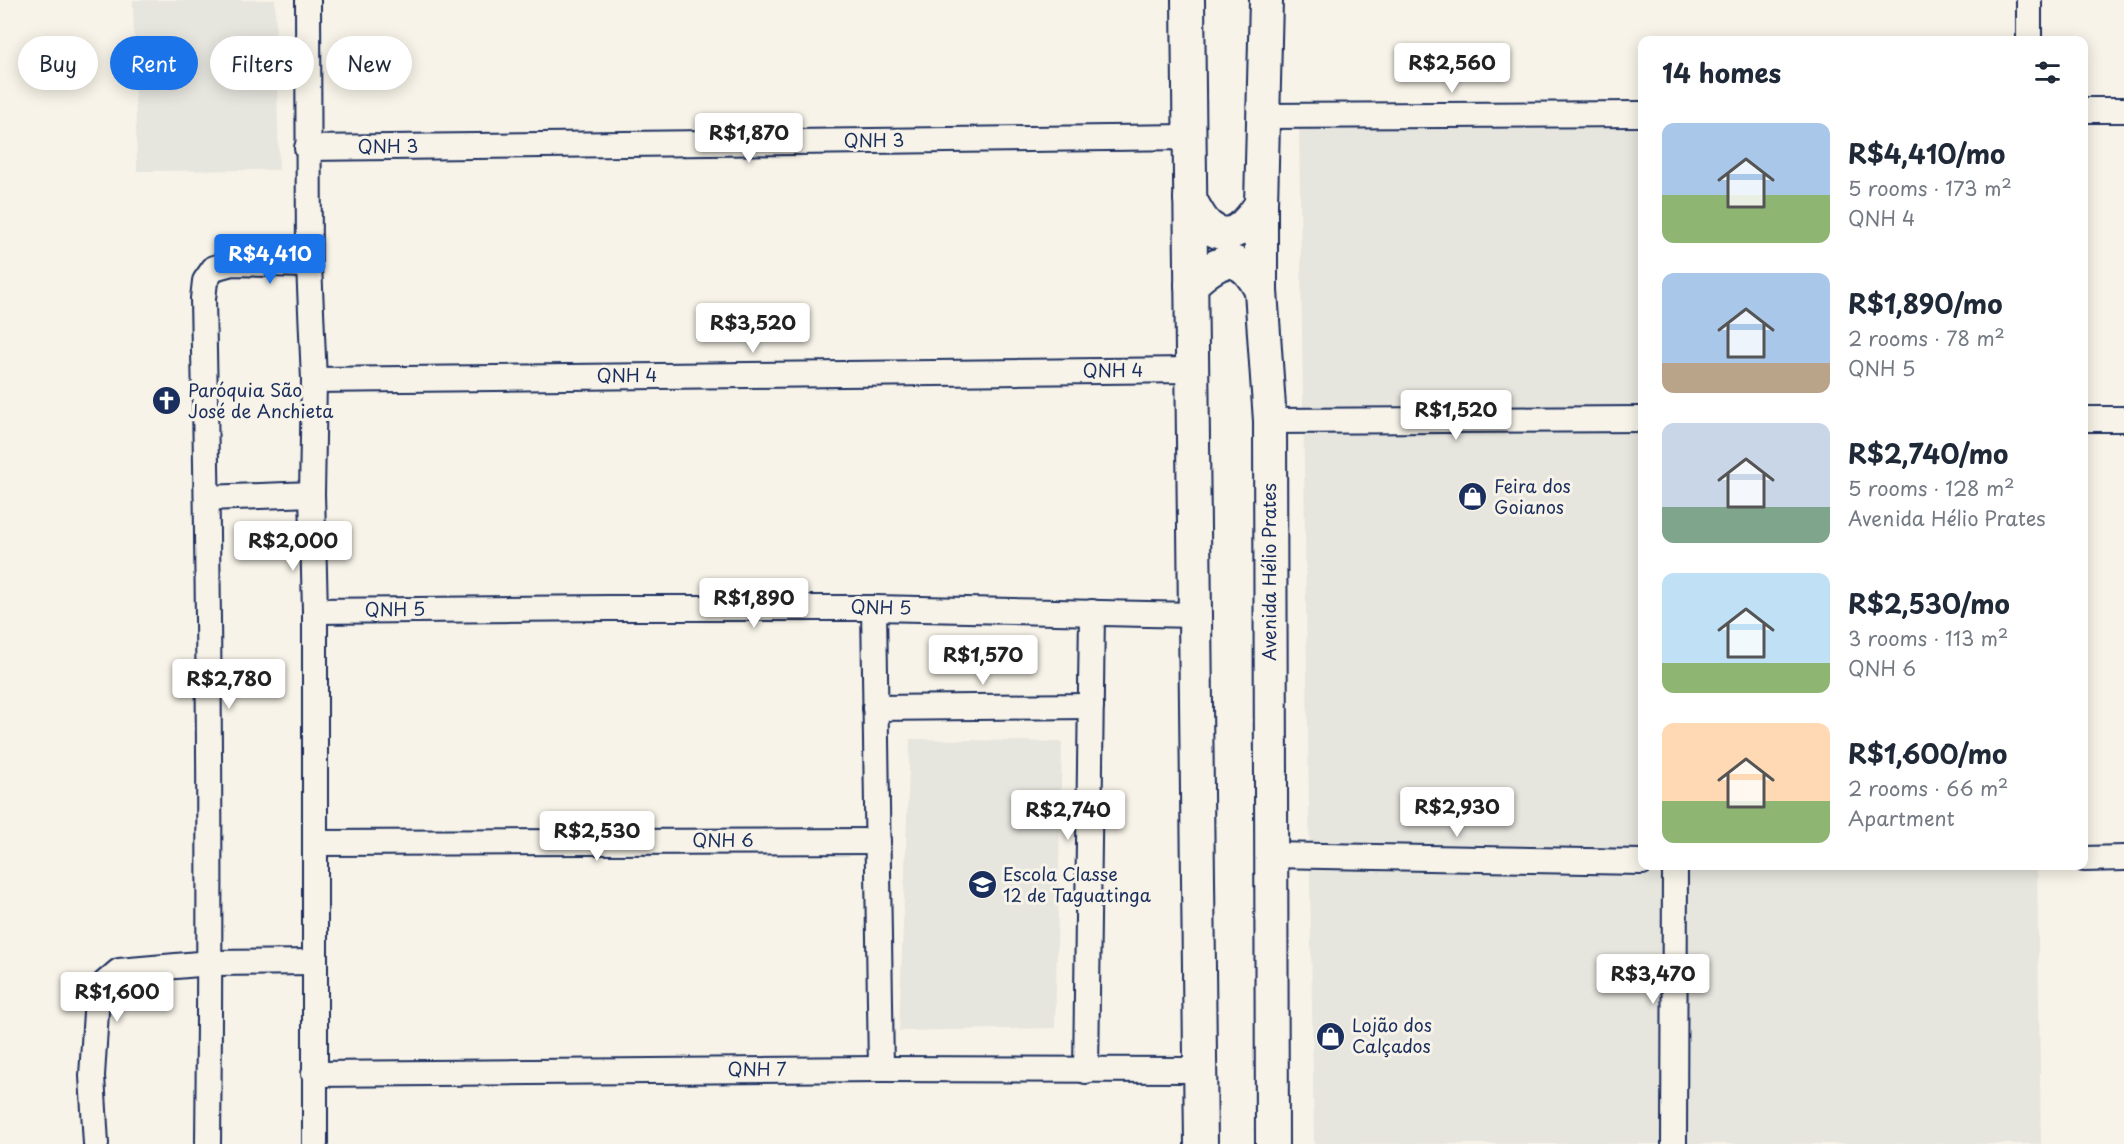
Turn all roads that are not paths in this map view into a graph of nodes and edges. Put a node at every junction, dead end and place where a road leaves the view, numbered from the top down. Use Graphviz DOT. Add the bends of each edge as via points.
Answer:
graph roads {
  1 [pos="308,0"];
  2 [pos="1188,0"];
  3 [pos="1266,0"];
  4 [pos="2029,0"];
  5 [pos="2029,36"];
  6 [pos="2088,110"];
  7 [pos="2124,110"];
  8 [pos="1638,114"];
  9 [pos="1262,117"];
  10 [pos="1190,136"];
  11 [pos="307,148"];
  12 [pos="1190,200"];
  13 [pos="1261,204"];
  14 [pos="309,266"];
  15 [pos="1191,285"];
  16 [pos="1261,291"];
  17 [pos="1192,370"];
  18 [pos="314,380"];
  19 [pos="1638,419"];
  20 [pos="2088,419"];
  21 [pos="2124,419"];
  22 [pos="1270,421"];
  23 [pos="312,494"];
  24 [pos="207,498"];
  25 [pos="874,608"];
  26 [pos="315,611"];
  27 [pos="1092,612"];
  28 [pos="1194,615"];
  29 [pos="1090,706"];
  30 [pos="875,708"];
  31 [pos="878,841"];
  32 [pos="316,843"];
  33 [pos="1271,855"];
  34 [pos="2124,858"];
  35 [pos="2088,859"];
  36 [pos="1638,862"];
  37 [pos="1675,870"];
  38 [pos="314,962"];
  39 [pos="210,963"];
  40 [pos="881,1069"];
  41 [pos="1200,1070"];
  42 [pos="1086,1071"];
  43 [pos="314,1074"];
  44 [pos="96,1144"];
  45 [pos="208,1144"];
  46 [pos="315,1144"];
  47 [pos="1201,1144"];
  48 [pos="1272,1144"];
  49 [pos="1674,1144"];
  1 -- 11 [label="street"];
  2 -- 10 [label="main road"];
  3 -- 9 [label="main road, Avenida Hélio Prates"];
  4 -- 5 [label="street"];
  6 -- 7 [label="street"];
  8 -- 9 [label="street"];
  9 -- 13 [label="main road, Avenida Hélio Prates"];
  10 -- 11 [label="street, QNH 3"];
  10 -- 12 [label="main road"];
  11 -- 14 [label="street"];
  12 -- 13 [label="main road" via="1209,227 1222,232 1242,228"];
  12 -- 15 [label="main road"];
  13 -- 16 [label="main road, Avenida Hélio Prates"];
  14 -- 18 [label="street"];
  14 -- 24 [label="street" via="232,263 214,268 205,282"];
  15 -- 16 [label="main road" via="1219,263 1231,262 1253,275"];
  15 -- 17 [label="main road"];
  16 -- 22 [label="main road, Avenida Hélio Prates"];
  17 -- 18 [label="street, QNH 4"];
  17 -- 28 [label="main road"];
  18 -- 23 [label="street"];
  19 -- 22 [label="street"];
  20 -- 21 [label="street"];
  22 -- 33 [label="main road, Avenida Hélio Prates"];
  23 -- 24 [label="street"];
  23 -- 26 [label="street"];
  24 -- 39 [label="street"];
  25 -- 26 [label="street, QNH 5"];
  25 -- 27 [label="street, QNH 5"];
  25 -- 30 [label="street"];
  26 -- 32 [label="street"];
  27 -- 28 [label="street, QNH 5"];
  27 -- 29 [label="street"];
  28 -- 41 [label="main road"];
  29 -- 30 [label="street"];
  29 -- 42 [label="street"];
  30 -- 31 [label="street"];
  31 -- 32 [label="street, QNH 6"];
  31 -- 40 [label="street"];
  32 -- 38 [label="street"];
  33 -- 36 [label="street"];
  33 -- 48 [label="main road, Avenida Hélio Prates"];
  34 -- 35 [label="street"];
  37 -- 49 [label="street"];
  38 -- 39 [label="street"];
  38 -- 43 [label="street"];
  39 -- 44 [label="street" via="119,971 105,983 97,996 92,1077"];
  39 -- 45 [label="street"];
  40 -- 42 [label="street, QNH 7"];
  40 -- 43 [label="street, QNH 7"];
  41 -- 42 [label="street, QNH 7"];
  41 -- 47 [label="main road"];
  43 -- 46 [label="street"];
}
